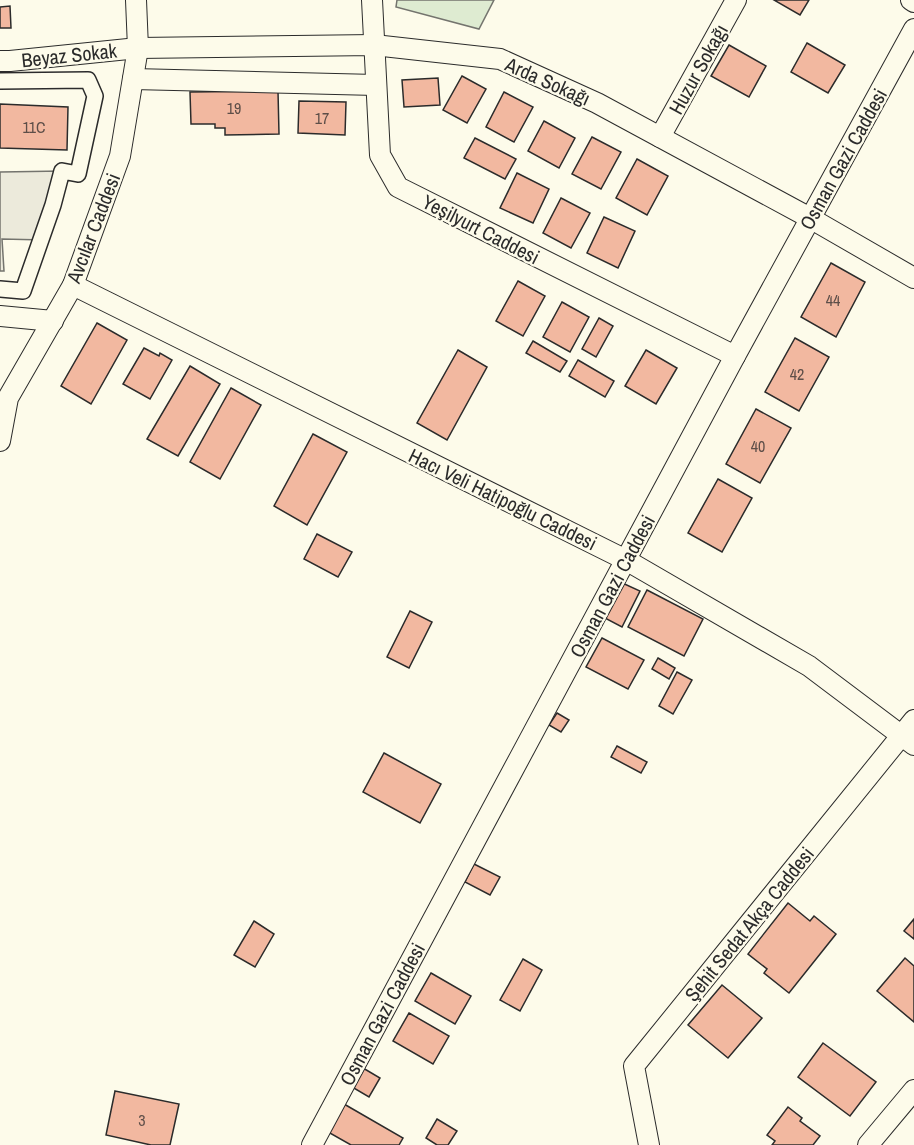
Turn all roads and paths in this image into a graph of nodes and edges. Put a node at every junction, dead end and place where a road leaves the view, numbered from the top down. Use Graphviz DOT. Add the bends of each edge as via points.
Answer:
graph roads {
  1 [pos="136,0"];
  2 [pos="372,0"];
  3 [pos="736,0"];
  4 [pos="914,29"];
  5 [pos="374,45"];
  6 [pos="138,48"];
  7 [pos="0,61"];
  8 [pos="133,79"];
  9 [pos="0,81"];
  10 [pos="376,85"];
  11 [pos="660,137"];
  12 [pos="810,218"];
  13 [pos="914,278"];
  14 [pos="74,285"];
  15 [pos="0,289"];
  16 [pos="0,316"];
  17 [pos="53,321"];
  18 [pos="735,357"];
  19 [pos="0,441"];
  20 [pos="626,560"];
  21 [pos="910,734"];
  22 [pos="914,1090"];
  23 [pos="312,1145"];
  24 [pos="649,1145"];
  25 [pos="868,1145"];
  1 -- 6 [label="street, Avcılar Caddesi"];
  2 -- 5 [label="street, Yeşilyurt Caddesi"];
  3 -- 11 [label="street, Huzur Sokağı"];
  4 -- 12 [label="street, Osman Gazi Caddesi"];
  5 -- 6 [label="street, Arda Sokağı"];
  5 -- 10 [label="street, Yeşilyurt Caddesi"];
  5 -- 11 [label="street, Arda Sokağı" via="500,59"];
  6 -- 7 [label="street, Beyaz Sokak"];
  6 -- 8 [label="street, Avcılar Caddesi"];
  8 -- 10 [label="street"];
  8 -- 14 [label="street, Avcılar Caddesi" via="120,156"];
  9 -- 15 [label="street" via="88,80 95,96 78,174 62,171 23,291"];
  10 -- 18 [label="street, Yeşilyurt Caddesi" via="380,154 398,187"];
  11 -- 12 [label="street, Arda Sokağı"];
  12 -- 13 [label="street, Arda Sokağı"];
  12 -- 18 [label="street, Osman Gazi Caddesi"];
  14 -- 17 [label="street, Avcılar Caddesi"];
  14 -- 20 [label="street, Hacı Veli Hatipoğlu Caddesi"];
  16 -- 17 [label="street"];
  17 -- 19 [label="street, Avcılar Caddesi" via="8,399"];
  18 -- 20 [label="street, Osman Gazi Caddesi"];
  20 -- 21 [label="street, Hacı Veli Hatipoğlu Caddesi" via="809,666"];
  20 -- 23 [label="street, Osman Gazi Caddesi"];
  21 -- 24 [label="street, Şehit Sedat Akça Caddesi" via="634,1066"];
  22 -- 25 [label="street"];
}
